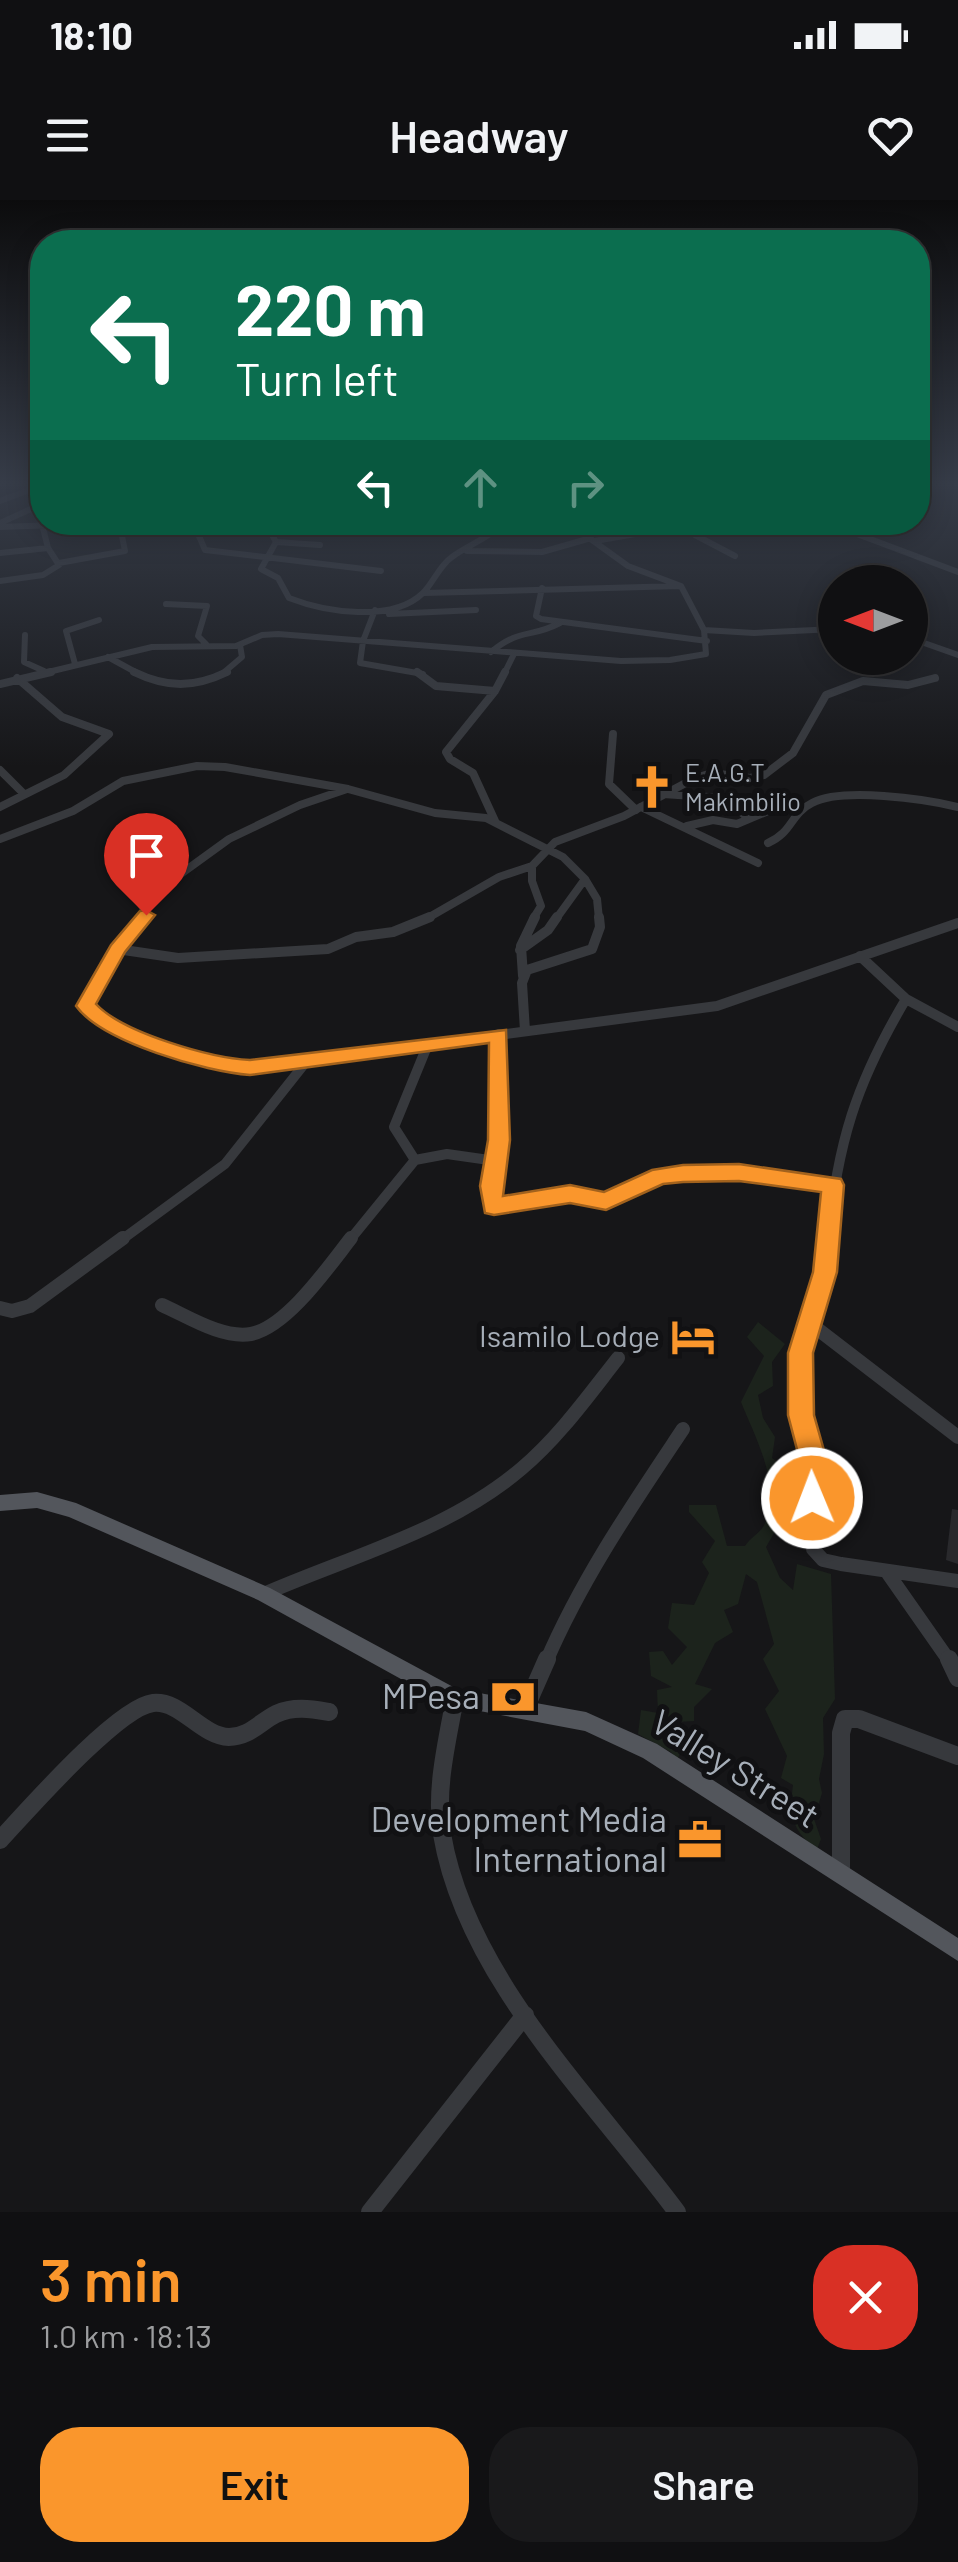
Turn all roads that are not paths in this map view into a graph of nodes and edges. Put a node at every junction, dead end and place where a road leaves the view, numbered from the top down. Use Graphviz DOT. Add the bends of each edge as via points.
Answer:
graph roads {
  1 [pos="279,580"];
  2 [pos="432,580"];
  3 [pos="664,580"];
  4 [pos="680,586"];
  5 [pos="542,588"];
  6 [pos="424,593"];
  7 [pos="166,604"];
  8 [pos="476,610"];
  9 [pos="375,612"];
  10 [pos="99,620"];
  11 [pos="560,623"];
  12 [pos="818,629"];
  13 [pos="704,630"];
  14 [pos="25,634"];
  15 [pos="362,641"];
  16 [pos="708,641"];
  17 [pos="206,644"];
  18 [pos="928,644"];
  19 [pos="240,645"];
  20 [pos="433,646"];
  21 [pos="491,652"];
  22 [pos="514,654"];
  23 [pos="958,655"];
  24 [pos="108,657"];
  25 [pos="75,664"];
  26 [pos="44,671"];
  27 [pos="423,672"];
  28 [pos="17,678"];
  29 [pos="935,678"];
  30 [pos="0,684"];
  31 [pos="495,691"];
  32 [pos="612,734"];
  33 [pos="0,770"];
  34 [pos="348,789"];
  35 [pos="23,792"];
  36 [pos="663,794"];
  37 [pos="486,803"];
  38 [pos="0,807"];
  39 [pos="958,807"];
  40 [pos="639,808"];
  41 [pos="798,811"];
  42 [pos="476,816"];
  43 [pos="748,818"];
  44 [pos="496,822"];
  45 [pos="687,826"];
  46 [pos="0,840"];
  47 [pos="768,844"];
  48 [pos="548,848"];
  49 [pos="758,863"];
  50 [pos="532,866"];
  51 [pos="584,879"];
  52 [pos="129,882"];
  53 [pos="142,902"];
  54 [pos="958,923"];
  55 [pos="117,950"];
  56 [pos="520,950"];
  57 [pos="860,956"];
  58 [pos="523,976"];
  59 [pos="906,999"];
  60 [pos="958,1027"];
  61 [pos="524,1031"];
  62 [pos="499,1034"];
  63 [pos="428,1044"];
  64 [pos="306,1062"];
  65 [pos="414,1160"];
  66 [pos="496,1161"];
  67 [pos="833,1185"];
  68 [pos="162,1305"];
  69 [pos="0,1308"];
  70 [pos="811,1324"];
  71 [pos="618,1358"];
  72 [pos="683,1428"];
  73 [pos="958,1437"];
  74 [pos="0,1503"];
  75 [pos="887,1572"];
  76 [pos="958,1581"];
  77 [pos="264,1594"];
  78 [pos="958,1678"];
  79 [pos="454,1698"];
  80 [pos="525,1710"];
  81 [pos="329,1712"];
  82 [pos="958,1756"];
  83 [pos="0,1840"];
  84 [pos="841,1874"];
  85 [pos="958,1950"];
  86 [pos="526,2015"];
  87 [pos="370,2212"];
  88 [pos="677,2212"];
  1 -- 9 [label="street" via="294,601"];
  2 -- 6 [label="street"];
  3 -- 4 [label="street"];
  4 -- 5 [label="street"];
  4 -- 13 [label="street"];
  5 -- 6 [label="street"];
  5 -- 11 [label="street" via="536,618"];
  6 -- 9 [label="street"];
  7 -- 17 [label="street" via="208,606 198,636"];
  8 -- 9 [label="street"];
  9 -- 15 [label="street"];
  10 -- 25 [label="street" via="66,631"];
  11 -- 16 [label="street"];
  11 -- 21 [label="street" via="514,633"];
  12 -- 13 [label="street"];
  13 -- 16 [label="street"];
  14 -- 26 [label="street" via="24,662"];
  15 -- 19 [label="street" via="278,634"];
  15 -- 20 [label="street"];
  15 -- 27 [label="street" via="360,663"];
  16 -- 22 [label="street" via="704,655 670,660"];
  17 -- 19 [label="street"];
  17 -- 24 [label="street"];
  18 -- 23 [label="street"];
  19 -- 24 [label="street" via="242,658 232,668 185,688 141,678"];
  20 -- 21 [label="street"];
  20 -- 27 [label="street"];
  21 -- 22 [label="street"];
  22 -- 31 [label="street"];
  24 -- 25 [label="street"];
  25 -- 26 [label="street"];
  26 -- 28 [label="street"];
  27 -- 31 [label="street" via="436,686"];
  28 -- 30 [label="street"];
  28 -- 35 [label="street" via="62,717 108,734 64,775"];
  29 -- 36 [label="street" via="917,684 864,681 832,692 793,752 764,774 703,775"];
  31 -- 37 [label="street" via="446,752 473,772"];
  32 -- 40 [label="street" via="609,784"];
  33 -- 35 [label="street"];
  34 -- 42 [label="street" via="436,813"];
  34 -- 46 [label="street" via="197,766 123,781 74,811"];
  34 -- 53 [label="street" via="229,839"];
  35 -- 38 [label="street"];
  36 -- 40 [label="street"];
  36 -- 43 [label="street" via="724,798"];
  37 -- 42 [label="street"];
  37 -- 44 [label="street"];
  39 -- 41 [label="street" via="901,795 816,800"];
  40 -- 45 [label="street"];
  40 -- 48 [label="street"];
  41 -- 43 [label="street" via="773,809"];
  41 -- 47 [label="street" via="786,835"];
  42 -- 44 [label="street"];
  43 -- 45 [label="street"];
  44 -- 48 [label="street"];
  45 -- 49 [label="street"];
  48 -- 50 [label="street"];
  48 -- 51 [label="street"];
  50 -- 55 [label="street" via="499,877 423,921 328,949 178,958"];
  50 -- 56 [label="street" via="540,906"];
  51 -- 56 [label="street" via="548,930"];
  51 -- 58 [label="street" via="600,912 592,949 534,965"];
  52 -- 53 [label="street"];
  53 -- 55 [label="street" via="144,922"];
  54 -- 57 [label="street"];
  55 -- 64 [label="street" via="87,1000 98,1018 230,1066"];
  56 -- 58 [label="street"];
  57 -- 59 [label="street"];
  57 -- 61 [label="street" via="717,1006"];
  58 -- 61 [label="street"];
  59 -- 60 [label="street"];
  59 -- 67 [label="street" via="857,1092"];
  61 -- 62 [label="street"];
  62 -- 63 [label="street"];
  62 -- 66 [label="street"];
  63 -- 64 [label="street"];
  63 -- 65 [label="street" via="394,1127"];
  64 -- 69 [label="street" via="225,1164 30,1306"];
  65 -- 66 [label="street" via="447,1154"];
  65 -- 68 [label="street" via="308,1291 266,1330 235,1332"];
  66 -- 67 [label="street" via="494,1206 570,1194 606,1202 660,1176 683,1174 739,1173"];
  67 -- 70 [label="street" via="825,1272"];
  70 -- 73 [label="street"];
  70 -- 75 [label="street" via="799,1380 814,1461 813,1549 823,1560"];
  71 -- 77 [label="street" via="560,1429 474,1504"];
  72 -- 80 [label="street" via="565,1618"];
  74 -- 77 [label="main road, Valley Street" via="36,1500 70,1509"];
  75 -- 76 [label="street"];
  75 -- 78 [label="street"];
  77 -- 79 [label="main road, Valley Street"];
  79 -- 80 [label="main road, Valley Street"];
  79 -- 86 [label="street" via="442,1798 449,1867 468,1921"];
  80 -- 84 [label="main road, Valley Street" via="586,1722 650,1751"];
  81 -- 83 [label="street" via="286,1707 235,1738 147,1705 78,1756"];
  82 -- 84 [label="street" via="860,1719 844,1720"];
  84 -- 85 [label="main road, Valley Street"];
  86 -- 87 [label="street"];
  86 -- 88 [label="street"];
}
